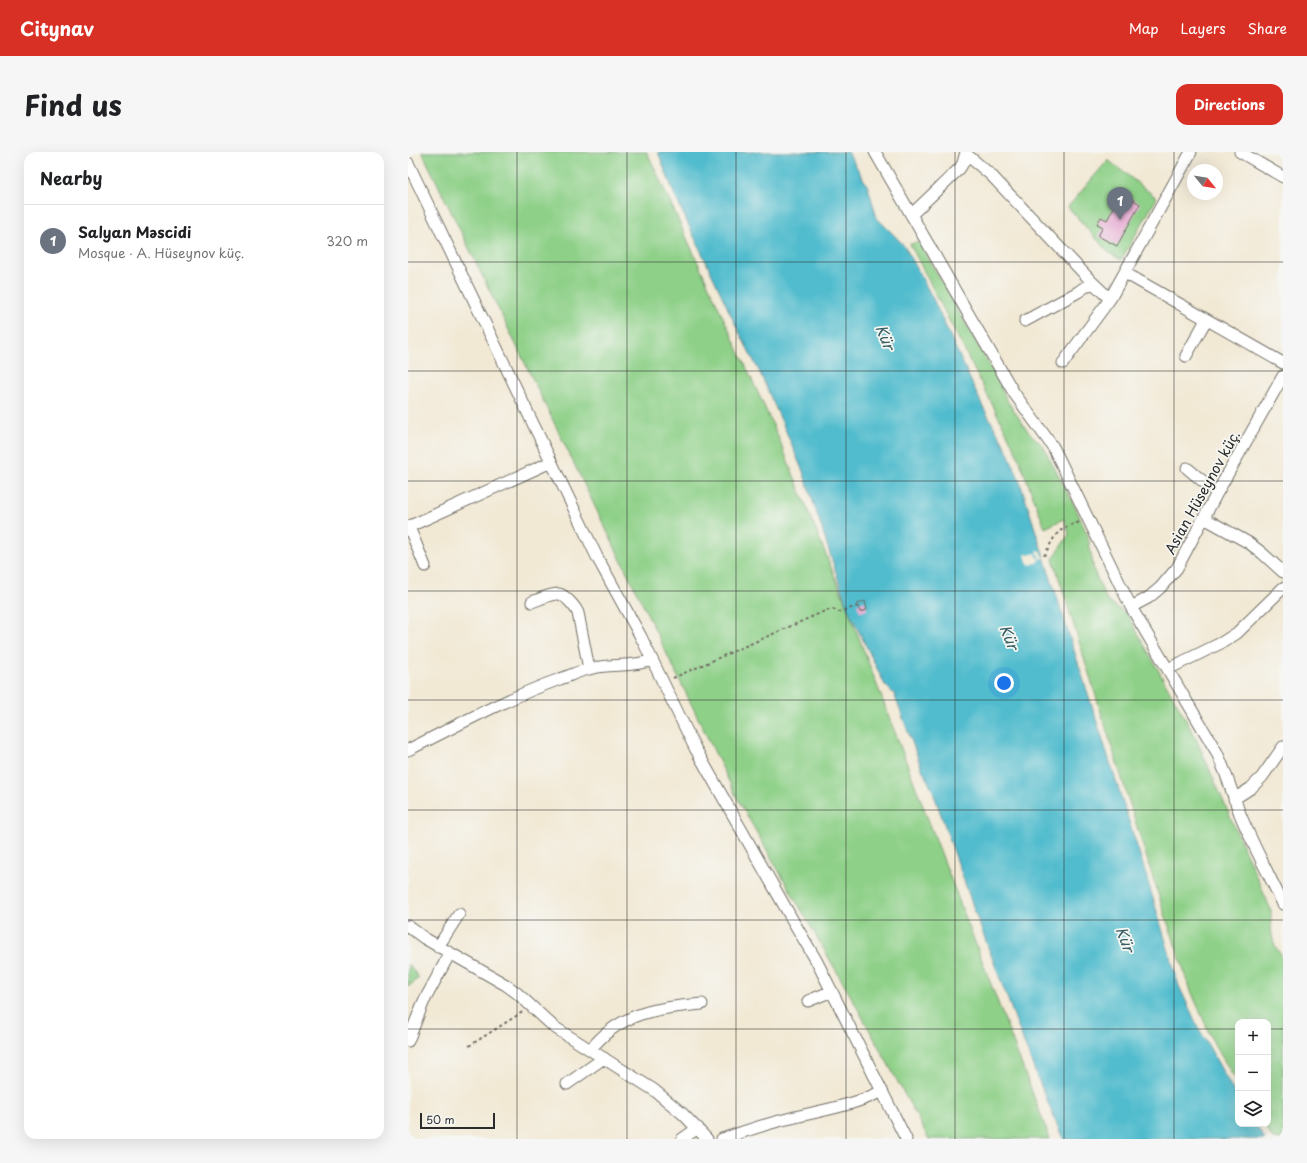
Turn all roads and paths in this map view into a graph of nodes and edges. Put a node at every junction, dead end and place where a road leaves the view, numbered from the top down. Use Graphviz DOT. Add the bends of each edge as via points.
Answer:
graph roads {
  1 [pos="875,152"];
  2 [pos="1191,152"];
  3 [pos="1240,152"];
  4 [pos="966,153"];
  5 [pos="408,163"];
  6 [pos="1283,177"];
  7 [pos="911,215"];
  8 [pos="1125,273"];
  9 [pos="1092,282"];
  10 [pos="1110,299"];
  11 [pos="1206,320"];
  12 [pos="1025,321"];
  13 [pos="1186,356"];
  14 [pos="1063,363"];
  15 [pos="1283,363"];
  16 [pos="1283,376"];
  17 [pos="551,462"];
  18 [pos="1187,468"];
  19 [pos="1217,493"];
  20 [pos="1204,518"];
  21 [pos="1089,519"];
  22 [pos="409,527"];
  23 [pos="1044,556"];
  24 [pos="425,566"];
  25 [pos="1283,572"];
  26 [pos="1283,588"];
  27 [pos="532,602"];
  28 [pos="858,606"];
  29 [pos="1131,607"];
  30 [pos="652,660"];
  31 [pos="589,669"];
  32 [pos="1168,669"];
  33 [pos="663,682"];
  34 [pos="1283,747"];
  35 [pos="408,750"];
  36 [pos="1234,799"];
  37 [pos="1283,904"];
  38 [pos="459,914"];
  39 [pos="408,926"];
  40 [pos="438,947"];
  41 [pos="450,953"];
  42 [pos="832,991"];
  43 [pos="808,1001"];
  44 [pos="702,1004"];
  45 [pos="531,1006"];
  46 [pos="408,1041"];
  47 [pos="469,1046"];
  48 [pos="591,1049"];
  49 [pos="604,1058"];
  50 [pos="567,1084"];
  51 [pos="882,1091"];
  52 [pos="698,1128"];
  53 [pos="682,1139"];
  54 [pos="707,1139"];
  55 [pos="722,1139"];
  56 [pos="906,1139"];
  1 -- 7 [label="street"];
  2 -- 8 [label="street"];
  3 -- 6 [label="street"];
  4 -- 7 [label="street" via="963,163 954,174"];
  4 -- 9 [label="street" via="991,175"];
  5 -- 17 [label="street"];
  7 -- 21 [label="street" via="1014,393 1053,447"];
  8 -- 10 [label="street"];
  8 -- 11 [label="street"];
  9 -- 10 [label="street"];
  9 -- 12 [label="street"];
  10 -- 14 [label="street"];
  11 -- 13 [label="street"];
  11 -- 15 [label="street"];
  16 -- 19 [label="street, Asian Hüseynov küç."];
  17 -- 22 [label="street"];
  17 -- 30 [label="street"];
  18 -- 19 [label="street"];
  19 -- 20 [label="street, Asian Hüseynov küç."];
  20 -- 25 [label="street" via="1253,546"];
  20 -- 29 [label="street, Asian Hüseynov küç." via="1170,578 1148,598"];
  21 -- 23 [label="path" via="1060,530"];
  21 -- 29 [label="street"];
  22 -- 24 [label="street"];
  26 -- 32 [label="street" via="1237,633"];
  27 -- 31 [label="street" via="558,594 576,608"];
  28 -- 33 [label="path" via="839,612 833,609 825,611"];
  29 -- 32 [label="street"];
  30 -- 31 [label="street"];
  30 -- 33 [label="street"];
  31 -- 35 [label="street" via="517,696"];
  32 -- 36 [label="street" via="1216,751"];
  33 -- 42 [label="street" via="695,748"];
  34 -- 36 [label="street" via="1257,782"];
  36 -- 37 [label="street"];
  38 -- 40 [label="street"];
  39 -- 40 [label="street"];
  40 -- 41 [label="street"];
  41 -- 45 [label="street" via="517,992"];
  41 -- 46 [label="street" via="422,1003"];
  42 -- 43 [label="street"];
  42 -- 51 [label="street"];
  44 -- 48 [label="street" via="674,1006 630,1018 608,1030"];
  45 -- 47 [label="path"];
  45 -- 48 [label="street" via="554,1027"];
  48 -- 49 [label="street"];
  49 -- 50 [label="street"];
  49 -- 52 [label="street" via="654,1090"];
  51 -- 55 [label="street" via="830,1109"];
  51 -- 56 [label="street"];
  52 -- 53 [label="street"];
  52 -- 54 [label="street"];
}
